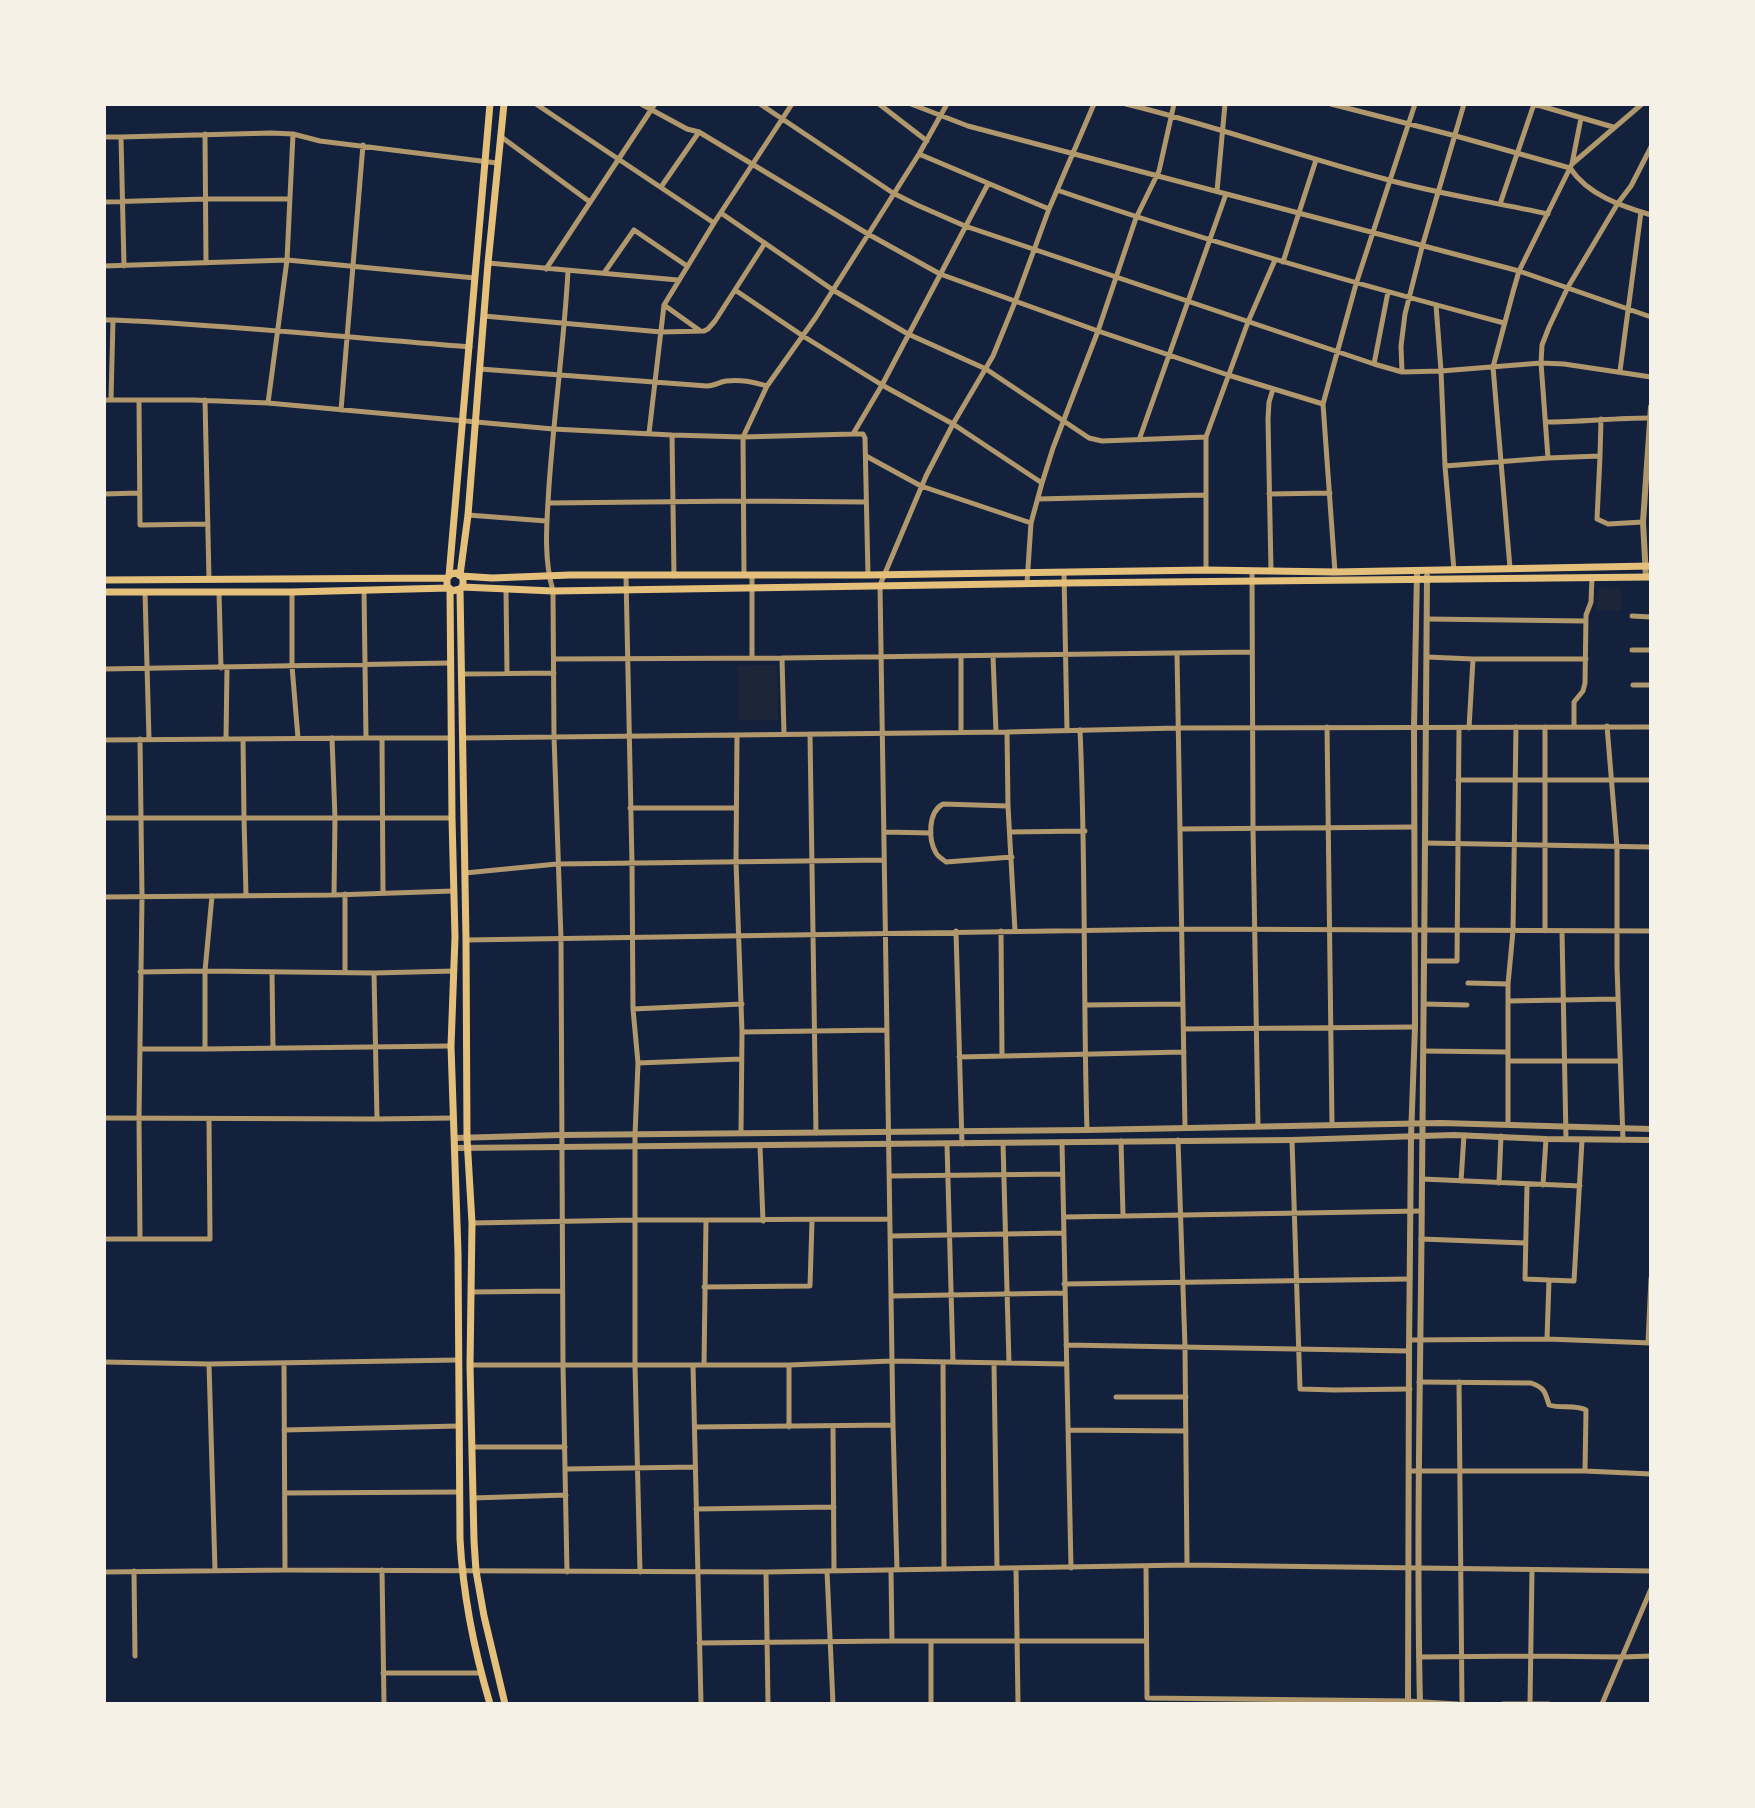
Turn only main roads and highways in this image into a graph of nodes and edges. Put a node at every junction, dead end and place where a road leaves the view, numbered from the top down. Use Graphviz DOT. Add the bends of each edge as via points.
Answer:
graph roads {
  1 [pos="490,104"];
  2 [pos="504,104"];
  3 [pos="1648,566"];
  4 [pos="1427,574"];
  5 [pos="1417,575"];
  6 [pos="461,576"];
  7 [pos="448,577"];
  8 [pos="1648,577"];
  9 [pos="244,579"];
  10 [pos="104,580"];
  11 [pos="461,588"];
  12 [pos="449,589"];
  13 [pos="245,591"];
  14 [pos="104,592"];
  15 [pos="490,1704"];
  16 [pos="505,1704"];
  1 -- 7 [label="main road"];
  2 -- 6 [label="main road"];
  3 -- 4 [label="main road"];
  4 -- 5 [label="main road"];
  4 -- 8 [label="main road"];
  5 -- 6 [label="main road" via="1206,570"];
  5 -- 11 [label="main road" via="1252,582"];
  6 -- 7 [label="main road"];
  6 -- 11 [label="main road"];
  7 -- 9 [label="main road"];
  7 -- 12 [label="main road"];
  9 -- 10 [label="main road"];
  9 -- 13 [label="main road"];
  11 -- 12 [label="main road"];
  11 -- 16 [label="main road" via="473,1498 476,1571"];
  12 -- 13 [label="main road"];
  12 -- 15 [label="main road" via="451,1046 462,1570"];
  13 -- 14 [label="main road"];
}
